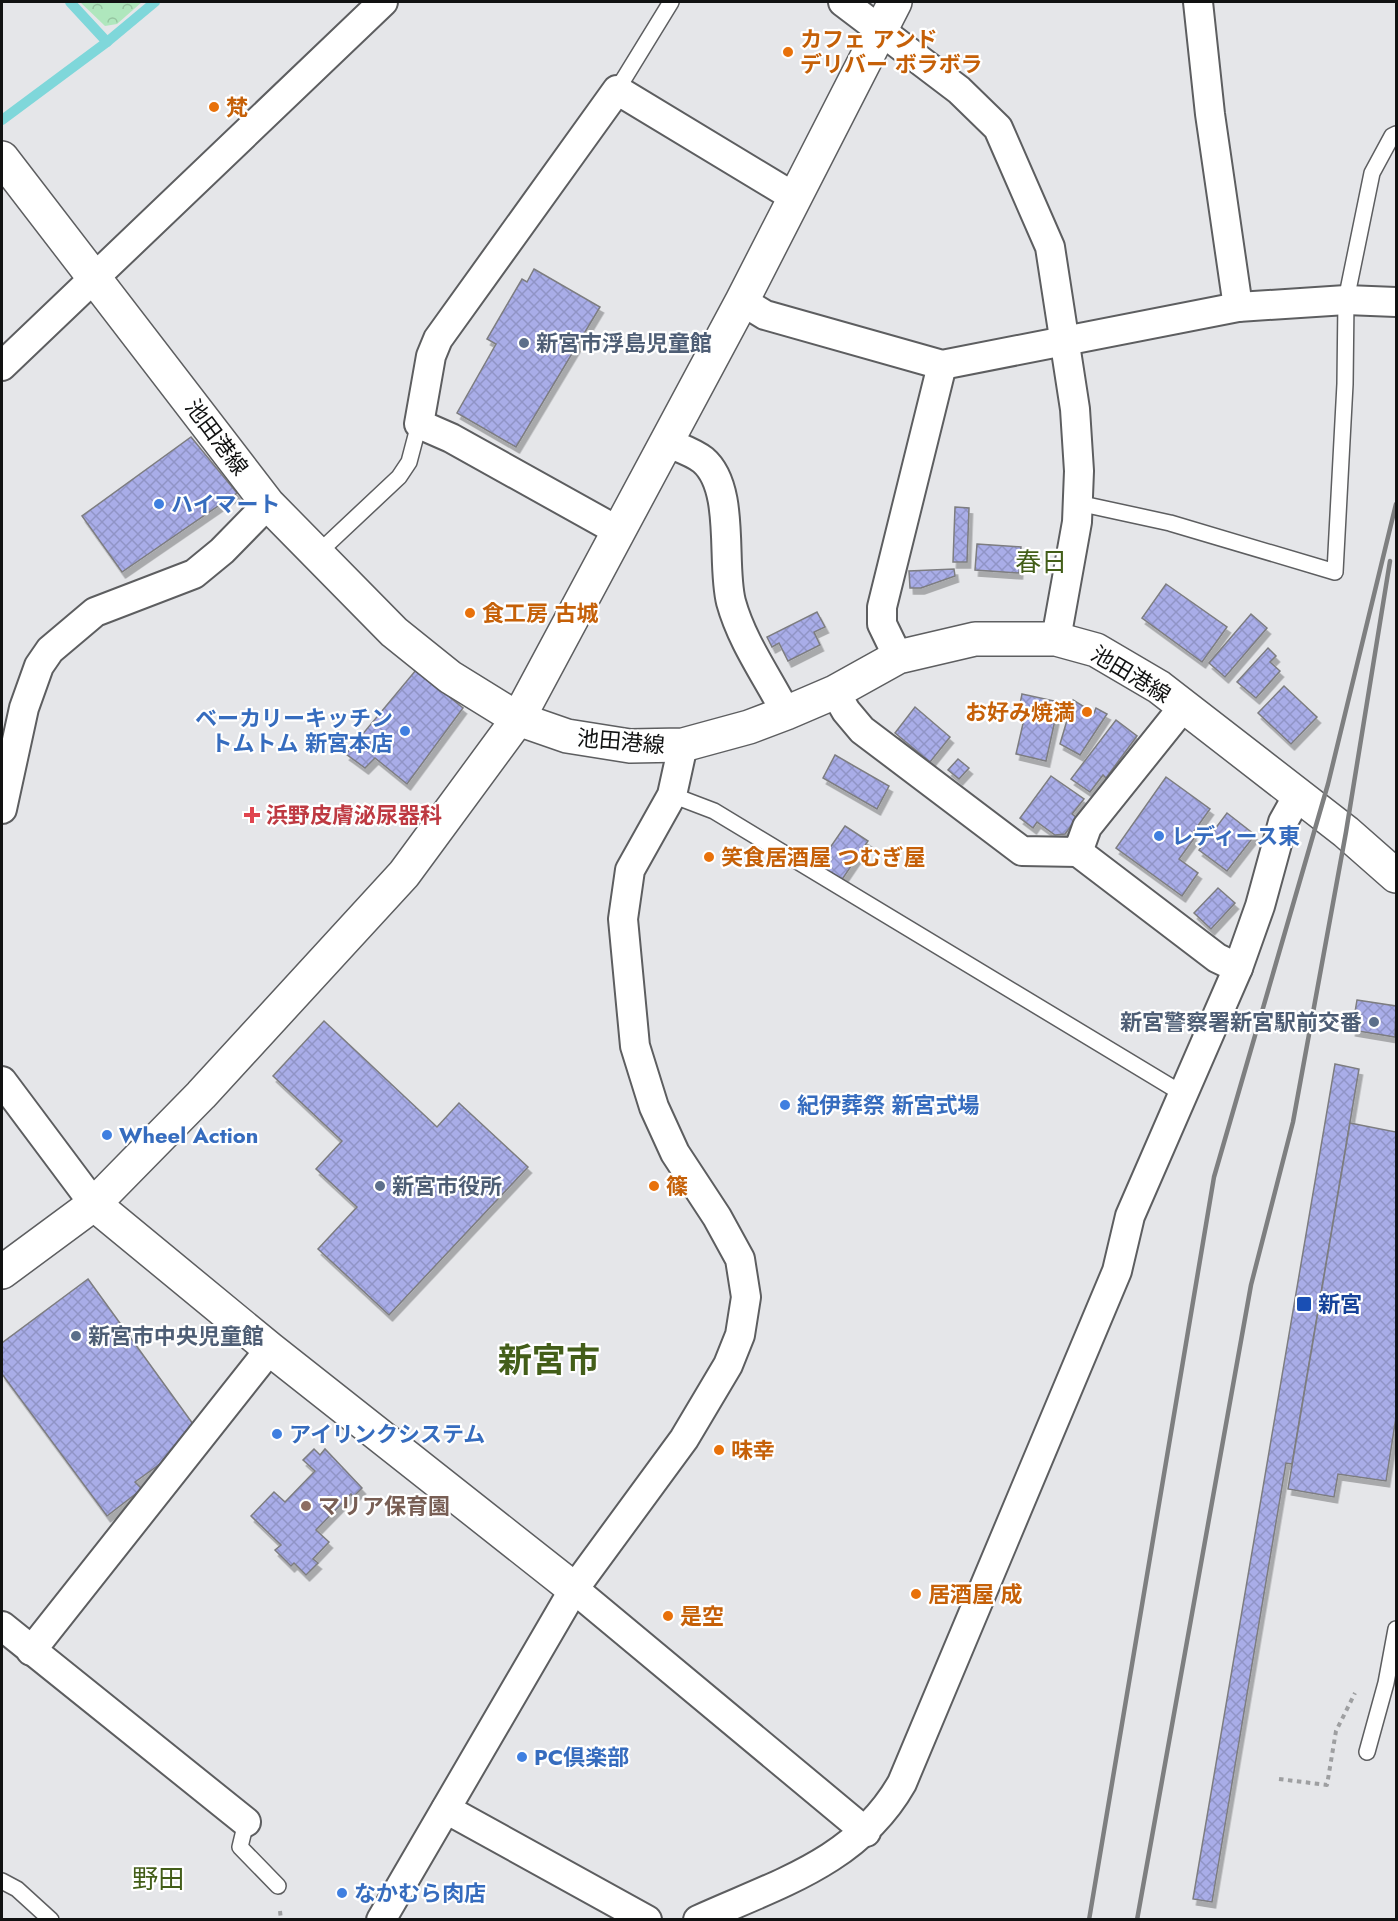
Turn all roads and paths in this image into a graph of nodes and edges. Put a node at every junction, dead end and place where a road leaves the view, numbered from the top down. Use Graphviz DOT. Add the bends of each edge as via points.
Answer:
graph roads {
  1 [pos="383,2"];
  2 [pos="671,2"];
  3 [pos="843,2"];
  4 [pos="895,2"];
  5 [pos="1198,2"];
  6 [pos="879,30"];
  7 [pos="617,90"];
  8 [pos="1396,134"];
  9 [pos="2,158"];
  10 [pos="794,198"];
  11 [pos="96,277"];
  12 [pos="1346,300"];
  13 [pos="742,301"];
  14 [pos="1396,302"];
  15 [pos="1238,307"];
  16 [pos="1066,342"];
  17 [pos="942,365"];
  18 [pos="2,366"];
  19 [pos="419,424"];
  20 [pos="666,442"];
  21 [pos="1078,503"];
  22 [pos="268,504"];
  23 [pos="618,531"];
  24 [pos="317,554"];
  25 [pos="1056,639"];
  26 [pos="898,657"];
  27 [pos="835,692"];
  28 [pos="1184,706"];
  29 [pos="786,713"];
  30 [pos="518,719"];
  31 [pos="683,746"];
  32 [pos="672,795"];
  33 [pos="1298,795"];
  34 [pos="2,809"];
  35 [pos="1078,852"];
  36 [pos="1396,876"];
  37 [pos="1238,968"];
  38 [pos="2,1081"];
  39 [pos="1183,1094"];
  40 [pos="94,1204"];
  41 [pos="2,1272"];
  42 [pos="270,1349"];
  43 [pos="574,1589"];
  44 [pos="2,1626"];
  45 [pos="1396,1629"];
  46 [pos="31,1651"];
  47 [pos="1386,1683"];
  48 [pos="1367,1752"];
  49 [pos="1279,1779"];
  50 [pos="446,1809"];
  51 [pos="246,1822"];
  52 [pos="866,1832"];
  53 [pos="2,1881"];
  54 [pos="278,1886"];
  55 [pos="51,1920"];
  56 [pos="381,1920"];
  57 [pos="647,1920"];
  58 [pos="698,1920"];
  1 -- 11 [label="street"];
  2 -- 7 [label="lane"];
  3 -- 6 [label="street"];
  4 -- 6 [label="street"];
  5 -- 15 [label="street"];
  6 -- 10 [label="street"];
  6 -- 16 [label="street" via="959,90 998,128 1050,247"];
  7 -- 10 [label="street"];
  7 -- 19 [label="street" via="438,339 431,356"];
  8 -- 12 [label="lane" via="1372,173"];
  9 -- 11 [label="street, 池田港線"];
  10 -- 13 [label="street"];
  11 -- 18 [label="street"];
  11 -- 22 [label="street, 池田港線"];
  12 -- 14 [label="street"];
  12 -- 15 [label="street"];
  12 -- 21 [label="lane" via="1335,572 1170,523"];
  13 -- 17 [label="street" via="765,315"];
  13 -- 20 [label="street"];
  15 -- 16 [label="street"];
  16 -- 17 [label="street"];
  16 -- 21 [label="street" via="1075,409"];
  17 -- 26 [label="street" via="882,607 882,624"];
  19 -- 23 [label="street"];
  19 -- 24 [label="lane" via="409,462 399,477"];
  20 -- 23 [label="street"];
  20 -- 29 [label="street" via="703,460 716,478 723,506 730,599 742,635"];
  21 -- 25 [label="street"];
  22 -- 24 [label="street, 池田港線"];
  22 -- 34 [label="street" via="194,574 95,612 51,650 39,666 24,708"];
  23 -- 30 [label="street"];
  24 -- 30 [label="street, 池田港線" via="420,654"];
  25 -- 26 [label="street, 池田港線" via="975,639"];
  25 -- 28 [label="street, 池田港線" via="1114,659"];
  26 -- 27 [label="street, 池田港線"];
  27 -- 29 [label="street, 池田港線"];
  27 -- 35 [label="street" via="862,730 1022,851"];
  28 -- 33 [label="street, 池田港線"];
  28 -- 35 [label="street" via="1087,827"];
  29 -- 31 [label="street, 池田港線"];
  30 -- 31 [label="street, 池田港線" via="567,736 619,745"];
  30 -- 40 [label="street" via="404,874 201,1095"];
  31 -- 32 [label="street"];
  32 -- 39 [label="lane" via="714,811"];
  32 -- 43 [label="street" via="630,870 623,919 634,1046 654,1107 675,1153 740,1259 746,1297 740,1335 728,1365 684,1438"];
  33 -- 36 [label="street, 池田港線" via="1377,856"];
  33 -- 37 [label="street" via="1283,822"];
  35 -- 37 [label="street" via="1216,958"];
  37 -- 39 [label="street"];
  38 -- 40 [label="street"];
  39 -- 52 [label="street" via="1130,1216 1117,1271 948,1679 903,1783"];
  40 -- 41 [label="street"];
  40 -- 42 [label="street"];
  42 -- 43 [label="street"];
  42 -- 46 [label="street"];
  43 -- 50 [label="street"];
  43 -- 52 [label="street"];
  44 -- 46 [label="street"];
  45 -- 47 [label="lane"];
  46 -- 51 [label="street"];
  47 -- 48 [label="lane"];
  47 -- 49 [label="path" via="1359,1676 1357,1689 1336,1731 1327,1785"];
  50 -- 56 [label="street"];
  50 -- 57 [label="street"];
  51 -- 54 [label="lane" via="240,1847"];
  52 -- 58 [label="street" via="827,1861"];
  53 -- 55 [label="lane" via="17,1888"];
}
